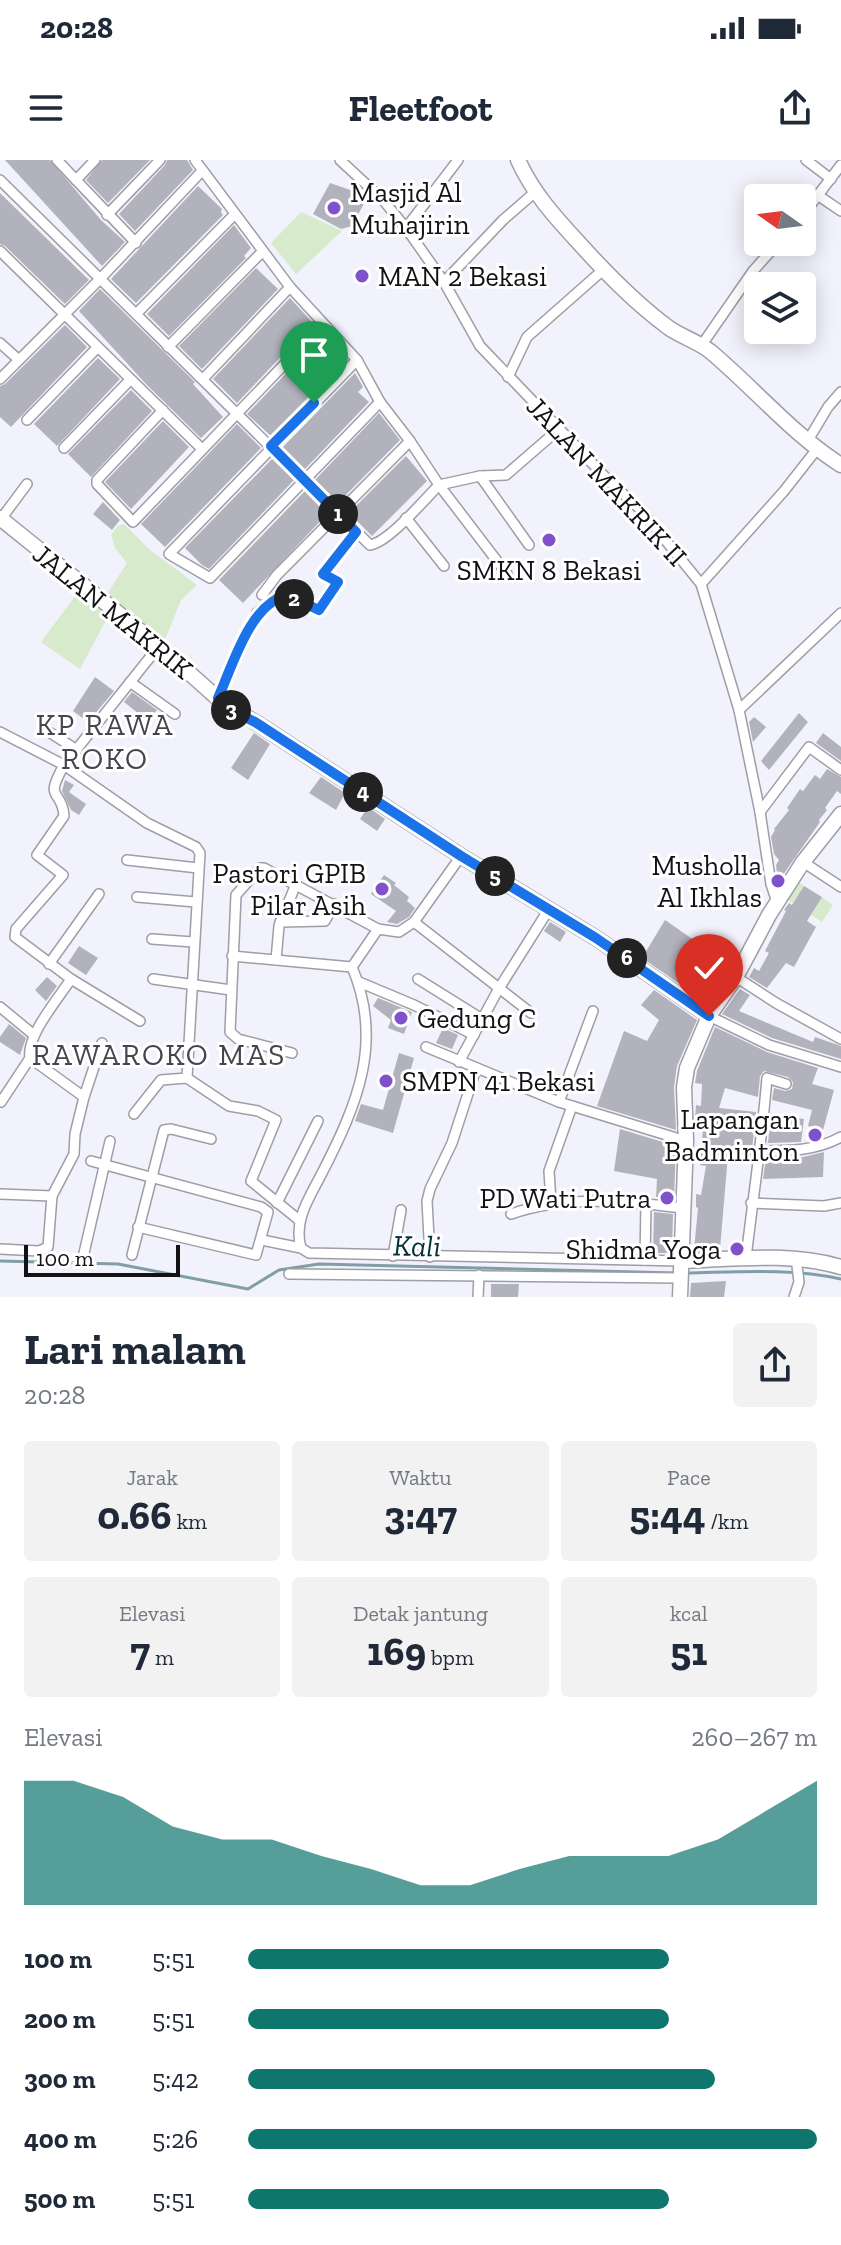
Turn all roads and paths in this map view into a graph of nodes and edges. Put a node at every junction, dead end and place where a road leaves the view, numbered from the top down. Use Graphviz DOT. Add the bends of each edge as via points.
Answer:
graph roads {
  1 [pos="57,160"];
  2 [pos="95,160"];
  3 [pos="160,160"];
  4 [pos="195,160"];
  5 [pos="340,160"];
  6 [pos="458,160"];
  7 [pos="518,160"];
  8 [pos="806,160"];
  9 [pos="841,165"];
  10 [pos="202,171"];
  11 [pos="831,179"];
  12 [pos="0,180"];
  13 [pos="76,180"];
  14 [pos="534,193"];
  15 [pos="819,196"];
  16 [pos="816,200"];
  17 [pos="841,211"];
  18 [pos="235,214"];
  19 [pos="107,215"];
  20 [pos="406,228"];
  21 [pos="136,243"];
  22 [pos="262,252"];
  23 [pos="766,256"];
  24 [pos="2,257"];
  25 [pos="603,270"];
  26 [pos="100,279"];
  27 [pos="444,282"];
  28 [pos="290,287"];
  29 [pos="63,314"];
  30 [pos="136,314"];
  31 [pos="322,325"];
  32 [pos="0,343"];
  33 [pos="701,346"];
  34 [pos="168,347"];
  35 [pos="97,348"];
  36 [pos="19,360"];
  37 [pos="357,360"];
  38 [pos="508,377"];
  39 [pos="0,379"];
  40 [pos="203,379"];
  41 [pos="130,380"];
  42 [pos="841,392"];
  43 [pos="380,402"];
  44 [pos="163,410"];
  45 [pos="237,413"];
  46 [pos="27,420"];
  47 [pos="559,429"];
  48 [pos="410,441"];
  49 [pos="271,446"];
  50 [pos="812,446"];
  51 [pos="64,448"];
  52 [pos="201,448"];
  53 [pos="841,465"];
  54 [pos="480,476"];
  55 [pos="304,479"];
  56 [pos="27,484"];
  57 [pos="439,485"];
  58 [pos="338,515"];
  59 [pos="406,518"];
  60 [pos="0,519"];
  61 [pos="356,532"];
  62 [pos="529,545"];
  63 [pos="444,566"];
  64 [pos="507,574"];
  65 [pos="701,584"];
  66 [pos="262,595"];
  67 [pos="841,613"];
  68 [pos="159,646"];
  69 [pos="130,682"];
  70 [pos="218,698"];
  71 [pos="739,710"];
  72 [pos="175,714"];
  73 [pos="0,732"];
  74 [pos="49,732"];
  75 [pos="77,750"];
  76 [pos="64,765"];
  77 [pos="841,770"];
  78 [pos="760,812"];
  79 [pos="841,814"];
  80 [pos="461,856"];
  81 [pos="127,860"];
  82 [pos="803,862"];
  83 [pos="198,868"];
  84 [pos="296,884"];
  85 [pos="841,887"];
  86 [pos="99,894"];
  87 [pos="137,897"];
  88 [pos="196,902"];
  89 [pos="777,902"];
  90 [pos="334,904"];
  91 [pos="549,909"];
  92 [pos="280,922"];
  93 [pos="414,922"];
  94 [pos="378,929"];
  95 [pos="152,939"];
  96 [pos="193,942"];
  97 [pos="232,956"];
  98 [pos="276,960"];
  99 [pos="49,964"];
  100 [pos="352,967"];
  101 [pos="736,977"];
  102 [pos="71,979"];
  103 [pos="153,979"];
  104 [pos="418,979"];
  105 [pos="359,982"];
  106 [pos="191,984"];
  107 [pos="231,990"];
  108 [pos="498,990"];
  109 [pos="0,1007"];
  110 [pos="593,1011"];
  111 [pos="531,1013"];
  112 [pos="709,1016"];
  113 [pos="482,1019"];
  114 [pos="140,1021"];
  115 [pos="34,1035"];
  116 [pos="474,1035"];
  117 [pos="841,1039"];
  118 [pos="102,1043"];
  119 [pos="426,1047"];
  120 [pos="292,1053"];
  121 [pos="30,1058"];
  122 [pos="459,1062"];
  123 [pos="841,1067"];
  124 [pos="476,1069"];
  125 [pos="187,1078"];
  126 [pos="786,1084"];
  127 [pos="84,1097"];
  128 [pos="1,1102"];
  129 [pos="559,1102"];
  130 [pos="572,1106"];
  131 [pos="134,1114"];
  132 [pos="318,1121"];
  133 [pos="841,1137"];
  134 [pos="211,1139"];
  135 [pos="110,1141"];
  136 [pos="686,1141"];
  137 [pos="761,1151"];
  138 [pos="91,1161"];
  139 [pos="105,1165"];
  140 [pos="151,1177"];
  141 [pos="0,1194"];
  142 [pos="52,1196"];
  143 [pos="551,1202"];
  144 [pos="277,1203"];
  145 [pos="646,1203"];
  146 [pos="751,1203"];
  147 [pos="841,1203"];
  148 [pos="682,1208"];
  149 [pos="401,1210"];
  150 [pos="511,1214"];
  151 [pos="299,1220"];
  152 [pos="138,1227"];
  153 [pos="262,1240"];
  154 [pos="301,1248"];
  155 [pos="0,1249"];
  156 [pos="84,1253"];
  157 [pos="132,1255"];
  158 [pos="393,1256"];
  159 [pos="430,1257"];
  160 [pos="746,1258"];
  161 [pos="645,1260"];
  162 [pos="841,1267"];
  163 [pos="797,1268"];
  164 [pos="682,1270"];
  165 [pos="289,1274"];
  166 [pos="479,1275"];
  167 [pos="478,1297"];
  168 [pos="680,1297"];
  169 [pos="794,1297"];
  1 -- 13 [label="street"];
  2 -- 13 [label="street"];
  3 -- 19 [label="street"];
  4 -- 10 [label="street"];
  5 -- 20 [label="street, JALAN MAKRIK II"];
  6 -- 20 [label="street"];
  7 -- 14 [label="street"];
  8 -- 11 [label="street"];
  9 -- 11 [label="street"];
  10 -- 18 [label="street"];
  10 -- 21 [label="street"];
  11 -- 15 [label="street"];
  12 -- 26 [label="street"];
  13 -- 19 [label="street"];
  14 -- 25 [label="street"];
  14 -- 27 [label="street"];
  15 -- 16 [label="street"];
  15 -- 17 [label="street"];
  18 -- 22 [label="street"];
  18 -- 30 [label="street"];
  19 -- 21 [label="street"];
  20 -- 27 [label="street, JALAN MAKRIK II"];
  21 -- 26 [label="street"];
  22 -- 28 [label="street"];
  22 -- 34 [label="street"];
  23 -- 33 [label="street"];
  24 -- 29 [label="street"];
  25 -- 33 [label="street" via="660,321"];
  25 -- 38 [label="street" via="527,337"];
  26 -- 29 [label="street"];
  26 -- 30 [label="street"];
  27 -- 38 [label="street, JALAN MAKRIK II" via="480,346"];
  28 -- 31 [label="street"];
  28 -- 40 [label="street"];
  29 -- 35 [label="street"];
  29 -- 36 [label="street"];
  30 -- 34 [label="street"];
  31 -- 37 [label="street"];
  31 -- 45 [label="street"];
  32 -- 36 [label="street"];
  33 -- 50 [label="street"];
  34 -- 40 [label="street"];
  35 -- 41 [label="street"];
  35 -- 46 [label="street"];
  36 -- 39 [label="street"];
  37 -- 43 [label="street"];
  37 -- 49 [label="street"];
  38 -- 47 [label="street, JALAN MAKRIK II"];
  40 -- 45 [label="street"];
  41 -- 44 [label="street"];
  41 -- 51 [label="street"];
  42 -- 50 [label="street" via="828,407"];
  43 -- 48 [label="street"];
  43 -- 55 [label="street"];
  44 -- 52 [label="street"];
  44 -- 52 [label="street" via="98,478 97,484 133,522"];
  45 -- 49 [label="street"];
  45 -- 52 [label="street"];
  47 -- 54 [label="street" via="506,475"];
  47 -- 65 [label="street, JALAN MAKRIK II" via="640,509"];
  48 -- 57 [label="street"];
  48 -- 58 [label="street"];
  49 -- 55 [label="street"];
  49 -- 55 [label="street" via="169,554 210,578"];
  50 -- 53 [label="street"];
  50 -- 65 [label="street" via="784,491"];
  54 -- 57 [label="street"];
  54 -- 62 [label="street"];
  55 -- 58 [label="street"];
  56 -- 60 [label="street"];
  57 -- 59 [label="street"];
  57 -- 64 [label="street"];
  58 -- 61 [label="street"];
  58 -- 66 [label="street"];
  59 -- 61 [label="street" via="370,545"];
  59 -- 63 [label="street"];
  60 -- 68 [label="street, JALAN MAKRIK"];
  61 -- 70 [label="street" via="323,574 338,582 319,610 286,595 257,613"];
  65 -- 71 [label="street, JALAN MAKRIK II"];
  67 -- 71 [label="street"];
  68 -- 69 [label="street"];
  68 -- 70 [label="street, JALAN MAKRIK"];
  69 -- 72 [label="street"];
  69 -- 75 [label="street"];
  70 -- 80 [label="street, JALAN MAKRIK"];
  71 -- 78 [label="street, JALAN MAKRIK II"];
  73 -- 76 [label="street"];
  74 -- 75 [label="street"];
  75 -- 76 [label="street"];
  76 -- 83 [label="street" via="147,823 196,847"];
  76 -- 99 [label="street" via="53,789 64,816 37,855 63,875 16,929 15,937"];
  77 -- 78 [label="street" via="809,747"];
  78 -- 89 [label="street, JALAN MAKRIK II"];
  79 -- 82 [label="street"];
  80 -- 91 [label="street, JALAN MAKRIK"];
  80 -- 93 [label="street"];
  81 -- 83 [label="street"];
  82 -- 85 [label="street"];
  82 -- 89 [label="street"];
  83 -- 88 [label="street"];
  84 -- 90 [label="street"];
  84 -- 92 [label="street"];
  84 -- 97 [label="street" via="260,868 239,889"];
  86 -- 99 [label="street"];
  87 -- 88 [label="street"];
  88 -- 96 [label="street"];
  89 -- 101 [label="street"];
  90 -- 92 [label="street" via="325,921"];
  90 -- 94 [label="street"];
  91 -- 108 [label="street"];
  91 -- 112 [label="street, JALAN MAKRIK"];
  92 -- 98 [label="street"];
  93 -- 94 [label="street" via="399,932"];
  93 -- 108 [label="street"];
  94 -- 100 [label="street"];
  95 -- 96 [label="street"];
  96 -- 106 [label="street"];
  97 -- 98 [label="street"];
  97 -- 107 [label="street"];
  98 -- 100 [label="street"];
  99 -- 102 [label="street"];
  100 -- 105 [label="street"];
  101 -- 112 [label="street"];
  101 -- 117 [label="street"];
  102 -- 114 [label="street"];
  102 -- 115 [label="street"];
  103 -- 106 [label="street"];
  104 -- 113 [label="street"];
  105 -- 116 [label="street"];
  105 -- 151 [label="street" via="368,1028 365,1066 334,1150"];
  106 -- 107 [label="street"];
  106 -- 125 [label="street"];
  107 -- 120 [label="street" via="231,1035"];
  108 -- 111 [label="street"];
  108 -- 113 [label="street"];
  109 -- 115 [label="street"];
  110 -- 129 [label="street"];
  112 -- 123 [label="street" via="769,1045"];
  112 -- 136 [label="street" via="687,1068"];
  113 -- 116 [label="street"];
  115 -- 121 [label="street"];
  116 -- 122 [label="street"];
  118 -- 127 [label="street"];
  119 -- 122 [label="street"];
  121 -- 127 [label="street"];
  121 -- 128 [label="street"];
  122 -- 124 [label="street"];
  124 -- 129 [label="street"];
  124 -- 159 [label="street" via="427,1201"];
  125 -- 131 [label="street" via="161,1080"];
  125 -- 144 [label="street" via="229,1106 276,1120 251,1181"];
  126 -- 137 [label="street" via="767,1078"];
  127 -- 142 [label="street" via="74,1154"];
  129 -- 130 [label="street"];
  130 -- 136 [label="street"];
  130 -- 143 [label="street" via="549,1171"];
  132 -- 144 [label="street"];
  133 -- 137 [label="street" via="803,1149"];
  134 -- 140 [label="street" via="164,1130"];
  135 -- 139 [label="street"];
  136 -- 148 [label="street"];
  137 -- 146 [label="street"];
  138 -- 139 [label="street"];
  139 -- 140 [label="street"];
  139 -- 156 [label="street"];
  140 -- 152 [label="street"];
  140 -- 153 [label="street" via="261,1207 268,1212"];
  141 -- 142 [label="street"];
  142 -- 155 [label="street" via="48,1247"];
  143 -- 145 [label="street"];
  143 -- 150 [label="street"];
  144 -- 151 [label="street"];
  145 -- 148 [label="street"];
  145 -- 161 [label="street"];
  146 -- 147 [label="street"];
  146 -- 160 [label="street"];
  148 -- 164 [label="street"];
  149 -- 158 [label="street"];
  151 -- 154 [label="street"];
  152 -- 153 [label="street" via="252,1255 259,1252"];
  152 -- 157 [label="street"];
  153 -- 154 [label="street"];
  154 -- 158 [label="street" via="309,1253"];
  158 -- 159 [label="street"];
  159 -- 161 [label="street"];
  160 -- 163 [label="street"];
  160 -- 164 [label="street"];
  161 -- 164 [label="street"];
  162 -- 163 [label="street"];
  163 -- 169 [label="street"];
  164 -- 166 [label="street"];
  164 -- 168 [label="street"];
  165 -- 166 [label="street"];
  166 -- 167 [label="street"];
}
